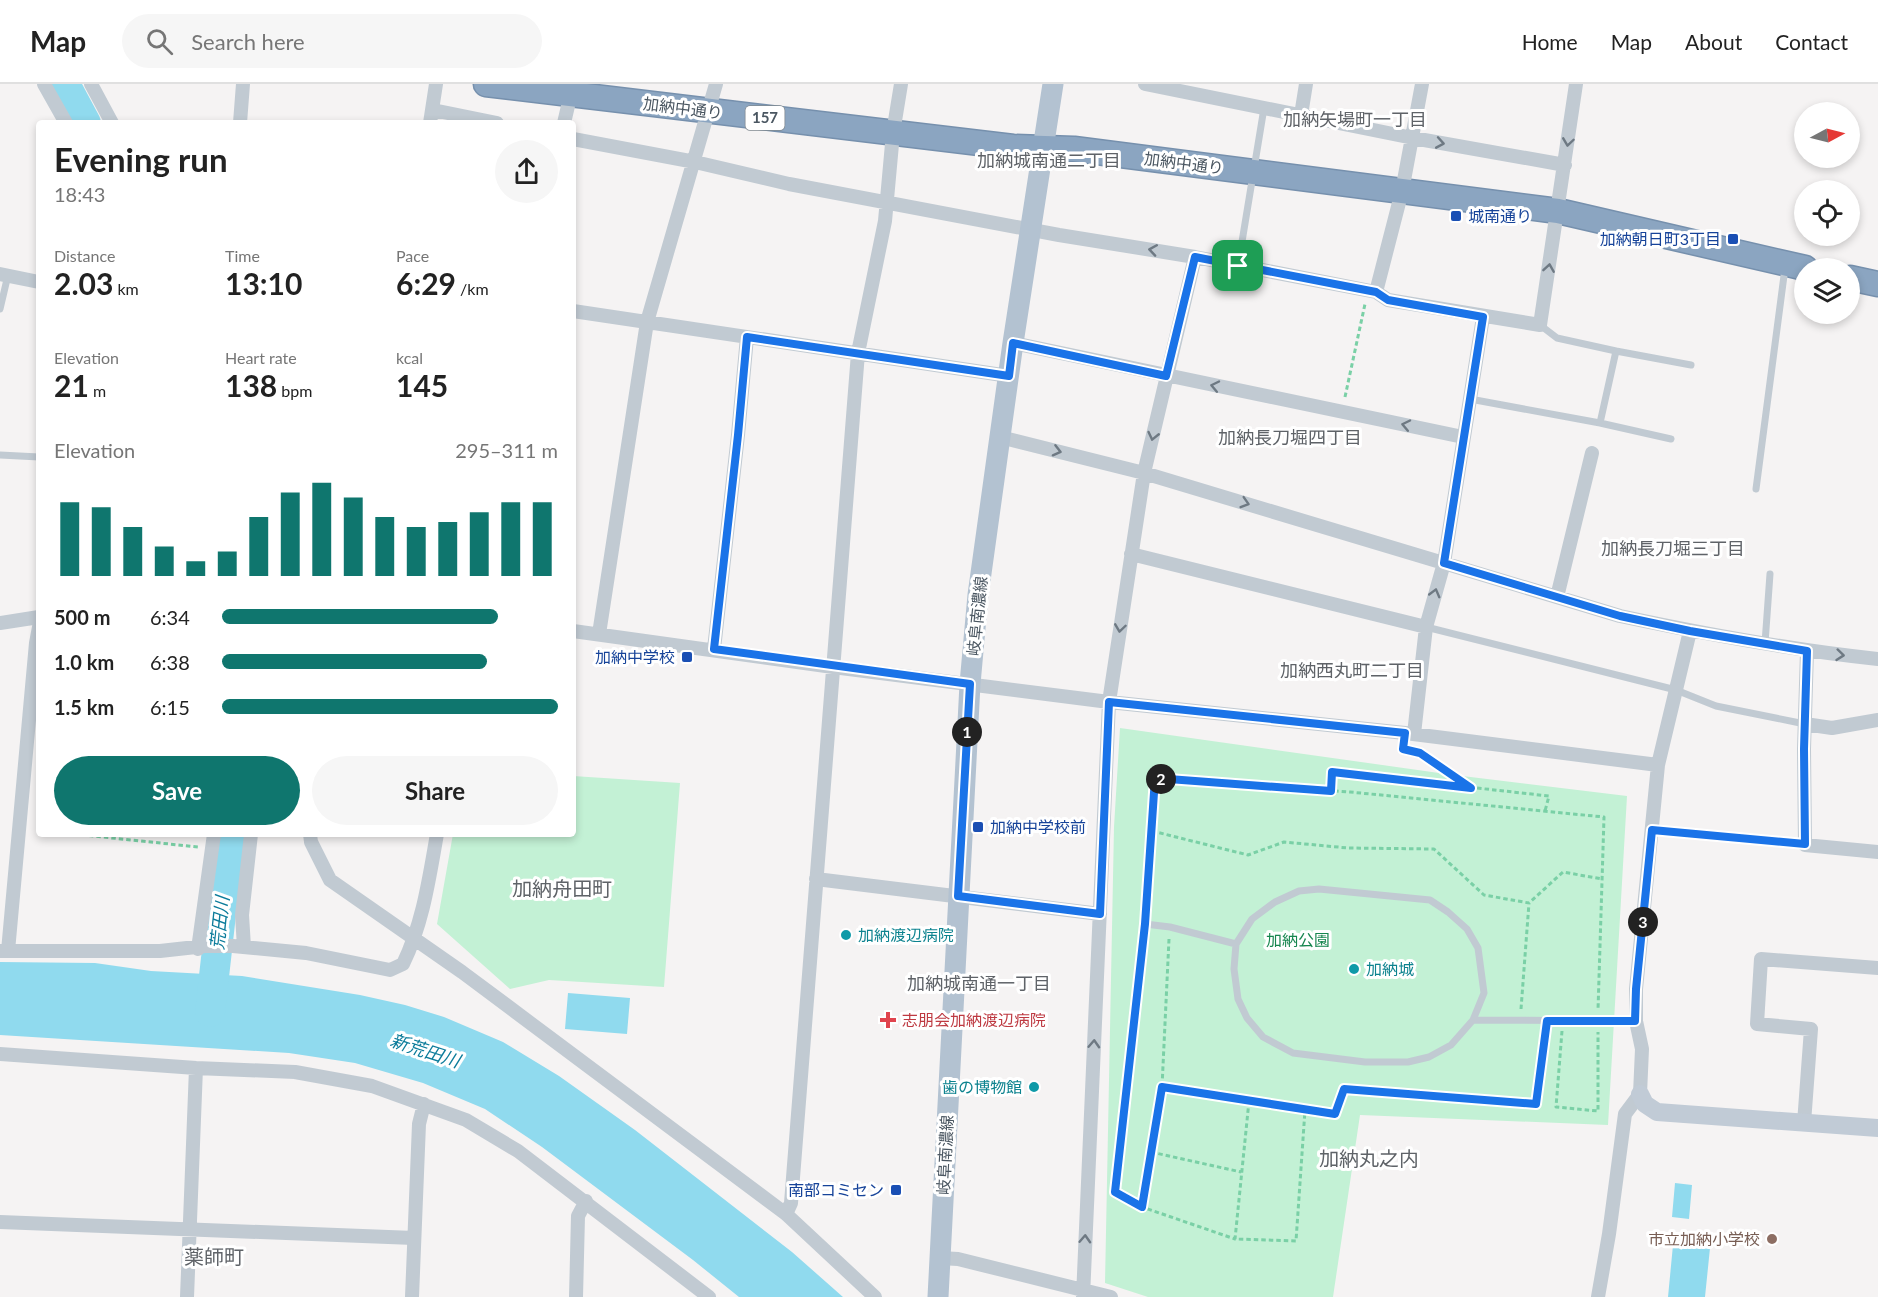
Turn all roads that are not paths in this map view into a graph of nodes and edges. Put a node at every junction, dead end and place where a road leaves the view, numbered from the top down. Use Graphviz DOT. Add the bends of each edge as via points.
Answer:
graph roads {
  1 [pos="45,84"];
  2 [pos="91,84"];
  3 [pos="243,84"];
  4 [pos="436,84"];
  5 [pos="486,84"];
  6 [pos="716,84"];
  7 [pos="902,84"];
  8 [pos="1053,84"];
  9 [pos="1145,84"];
  10 [pos="1306,84"];
  11 [pos="1422,84"];
  12 [pos="1576,84"];
  13 [pos="1171,86"];
  14 [pos="572,89"];
  15 [pos="1264,108"];
  16 [pos="708,112"];
  17 [pos="1301,115"];
  18 [pos="432,116"];
  19 [pos="64,120"];
  20 [pos="110,120"];
  21 [pos="240,120"];
  22 [pos="469,120"];
  23 [pos="565,120"];
  24 [pos="893,133"];
  25 [pos="1413,138"];
  26 [pos="576,139"];
  27 [pos="1044,148"];
  28 [pos="695,162"];
  29 [pos="1565,165"];
  30 [pos="1255,171"];
  31 [pos="1402,191"];
  32 [pos="887,202"];
  33 [pos="1558,211"];
  34 [pos="1031,230"];
  35 [pos="1195,257"];
  36 [pos="1238,266"];
  37 [pos="1794,266"];
  38 [pos="1794,272"];
  39 [pos="4,275"];
  40 [pos="1860,280"];
  41 [pos="36,281"];
  42 [pos="1878,284"];
  43 [pos="1372,291"];
  44 [pos="0,309"];
  45 [pos="576,311"];
  46 [pos="1483,317"];
  47 [pos="647,322"];
  48 [pos="1540,325"];
  49 [pos="747,337"];
  50 [pos="1013,343"];
  51 [pos="1616,351"];
  52 [pos="858,353"];
  53 [pos="1691,365"];
  54 [pos="1009,376"];
  55 [pos="1166,376"];
  56 [pos="1470,399"];
  57 [pos="1600,423"];
  58 [pos="1000,437"];
  59 [pos="1463,437"];
  60 [pos="1671,439"];
  61 [pos="1592,453"];
  62 [pos="0,455"];
  63 [pos="36,457"];
  64 [pos="1144,472"];
  65 [pos="1756,489"];
  66 [pos="1131,554"];
  67 [pos="1444,563"];
  68 [pos="1770,574"];
  69 [pos="1557,597"];
  70 [pos="36,618"];
  71 [pos="0,623"];
  72 [pos="1426,627"];
  73 [pos="576,631"];
  74 [pos="1690,631"];
  75 [pos="599,634"];
  76 [pos="36,643"];
  77 [pos="1765,644"];
  78 [pos="714,649"];
  79 [pos="1807,651"];
  80 [pos="1878,658"];
  81 [pos="832,667"];
  82 [pos="970,684"];
  83 [pos="1676,690"];
  84 [pos="1109,702"];
  85 [pos="1878,720"];
  86 [pos="1805,724"];
  87 [pos="1409,733"];
  88 [pos="1658,765"];
  89 [pos="1652,830"];
  90 [pos="214,837"];
  91 [pos="251,837"];
  92 [pos="310,837"];
  93 [pos="436,837"];
  94 [pos="1805,844"];
  95 [pos="1878,852"];
  96 [pos="816,879"];
  97 [pos="958,896"];
  98 [pos="1100,914"];
  99 [pos="1145,924"];
  100 [pos="415,941"];
  101 [pos="1236,944"];
  102 [pos="244,947"];
  103 [pos="198,948"];
  104 [pos="4,951"];
  105 [pos="1878,968"];
  106 [pos="1473,1020"];
  107 [pos="1635,1021"];
  108 [pos="0,1054"];
  109 [pos="196,1068"];
  110 [pos="1640,1094"];
  111 [pos="424,1104"];
  112 [pos="1804,1123"];
  113 [pos="1878,1128"];
  114 [pos="586,1202"];
  115 [pos="786,1214"];
  116 [pos="0,1222"];
  117 [pos="189,1228"];
  118 [pos="414,1238"];
  119 [pos="940,1257"];
  120 [pos="1083,1293"];
  121 [pos="187,1297"];
  122 [pos="412,1297"];
  123 [pos="576,1297"];
  124 [pos="710,1297"];
  125 [pos="875,1297"];
  126 [pos="938,1297"];
  127 [pos="1111,1297"];
  128 [pos="1598,1297"];
  1 -- 19 [label="street"];
  2 -- 20 [label="street"];
  3 -- 21 [label="street"];
  4 -- 18 [label="street"];
  5 -- 14 [label="highway, 加納中通り / 157"];
  6 -- 16 [label="street"];
  7 -- 24 [label="street"];
  8 -- 27 [label="main road, 岐阜南濃線"];
  9 -- 13 [label="street"];
  10 -- 17 [label="street"];
  11 -- 25 [label="street"];
  12 -- 29 [label="street, one-way"];
  13 -- 15 [label="street"];
  14 -- 16 [label="highway, 加納中通り / 157"];
  14 -- 23 [label="street"];
  15 -- 17 [label="street"];
  15 -- 30 [label="lane"];
  16 -- 24 [label="highway, 加納中通り / 157"];
  16 -- 28 [label="street"];
  17 -- 25 [label="street"];
  18 -- 22 [label="street"];
  24 -- 27 [label="highway, 加納中通り / 157"];
  24 -- 32 [label="street"];
  25 -- 29 [label="street, one-way"];
  25 -- 31 [label="street"];
  26 -- 28 [label="street"];
  27 -- 30 [label="highway, 加納中通り / 157"];
  27 -- 34 [label="main road, 岐阜南濃線"];
  28 -- 32 [label="street"];
  28 -- 47 [label="street"];
  29 -- 33 [label="street"];
  30 -- 31 [label="highway, 加納中通り / 157"];
  30 -- 36 [label="lane"];
  31 -- 33 [label="highway, 加納中通り / 157"];
  31 -- 43 [label="street"];
  32 -- 34 [label="street"];
  32 -- 52 [label="street"];
  33 -- 37 [label="highway, 加納中通り / 157"];
  48 -- 33 [label="street, one-way"];
  35 -- 34 [label="street, one-way"];
  34 -- 50 [label="main road, 岐阜南濃線"];
  35 -- 36 [label="street"];
  35 -- 55 [label="street"];
  36 -- 43 [label="street"];
  38 -- 65 [label="lane"];
  39 -- 41 [label="street"];
  39 -- 44 [label="lane"];
  40 -- 42 [label="highway"];
  43 -- 46 [label="street" via="1388,300"];
  45 -- 47 [label="street"];
  46 -- 48 [label="street"];
  46 -- 56 [label="street"];
  47 -- 49 [label="street"];
  47 -- 75 [label="street"];
  48 -- 51 [label="lane" via="1557,338"];
  49 -- 52 [label="street"];
  49 -- 78 [label="street"];
  50 -- 54 [label="main road, 岐阜南濃線"];
  50 -- 55 [label="street"];
  51 -- 53 [label="lane"];
  51 -- 57 [label="lane"];
  52 -- 54 [label="street"];
  52 -- 81 [label="street"];
  54 -- 58 [label="main road, 岐阜南濃線"];
  59 -- 55 [label="street, one-way"];
  55 -- 64 [label="street, one-way"];
  56 -- 57 [label="lane"];
  56 -- 59 [label="street"];
  57 -- 60 [label="lane"];
  58 -- 64 [label="street, one-way"];
  58 -- 82 [label="main road, 岐阜南濃線"];
  59 -- 67 [label="street"];
  61 -- 69 [label="street"];
  62 -- 63 [label="lane"];
  64 -- 66 [label="street"];
  64 -- 67 [label="street, one-way"];
  66 -- 72 [label="street"];
  66 -- 84 [label="street, one-way"];
  67 -- 69 [label="street"];
  72 -- 67 [label="street, one-way"];
  68 -- 77 [label="lane"];
  69 -- 74 [label="street"];
  70 -- 71 [label="street"];
  72 -- 83 [label="lane"];
  72 -- 87 [label="street"];
  73 -- 75 [label="street"];
  74 -- 77 [label="street"];
  74 -- 83 [label="street"];
  75 -- 78 [label="street"];
  76 -- 104 [label="street"];
  77 -- 79 [label="street"];
  78 -- 81 [label="street"];
  79 -- 80 [label="street, one-way"];
  79 -- 86 [label="street"];
  81 -- 82 [label="street"];
  81 -- 96 [label="street"];
  82 -- 84 [label="street"];
  82 -- 97 [label="main road, 岐阜南濃線"];
  83 -- 86 [label="lane" via="1716,706"];
  83 -- 88 [label="street"];
  84 -- 87 [label="street"];
  84 -- 98 [label="street"];
  85 -- 86 [label="street" via="1832,728"];
  86 -- 94 [label="street"];
  87 -- 88 [label="street"];
  88 -- 89 [label="street"];
  89 -- 94 [label="lane"];
  89 -- 107 [label="street"];
  90 -- 103 [label="street"];
  91 -- 102 [label="street" via="242,915"];
  92 -- 100 [label="street" via="330,880"];
  93 -- 100 [label="street"];
  94 -- 95 [label="street"];
  96 -- 97 [label="street"];
  96 -- 115 [label="street" via="791,1203"];
  97 -- 98 [label="street"];
  97 -- 119 [label="main road, 岐阜南濃線"];
  120 -- 98 [label="street, one-way"];
  99 -- 101 [label="lane"];
  100 -- 102 [label="street" via="403,964 390,970 306,953"];
  100 -- 115 [label="street"];
  101 -- 106 [label="lane" via="1238,999 1247,1018 1263,1037 1293,1053 1365,1062 1408,1062 1429,1057 1451,1045"];
  101 -- 106 [label="lane" via="1252,919 1299,891 1319,889 1430,900 1467,929 1478,948 1484,993"];
  102 -- 103 [label="street"];
  103 -- 104 [label="street"];
  105 -- 112 [label="street" via="1761,959 1757,1024 1811,1029"];
  106 -- 107 [label="lane"];
  107 -- 110 [label="street" via="1642,1049"];
  108 -- 109 [label="street"];
  109 -- 111 [label="street" via="295,1072 372,1086"];
  109 -- 117 [label="street"];
  110 -- 112 [label="street" via="1657,1112"];
  110 -- 128 [label="street" via="1625,1114"];
  111 -- 114 [label="street" via="466,1120 518,1151"];
  111 -- 118 [label="street" via="419,1124"];
  112 -- 113 [label="street"];
  114 -- 123 [label="street" via="578,1216"];
  114 -- 124 [label="street"];
  115 -- 125 [label="street"];
  116 -- 117 [label="street"];
  117 -- 118 [label="street"];
  117 -- 121 [label="street"];
  118 -- 122 [label="street"];
  119 -- 120 [label="street"];
  119 -- 126 [label="main road, 岐阜南濃線"];
  120 -- 127 [label="street"];
}
